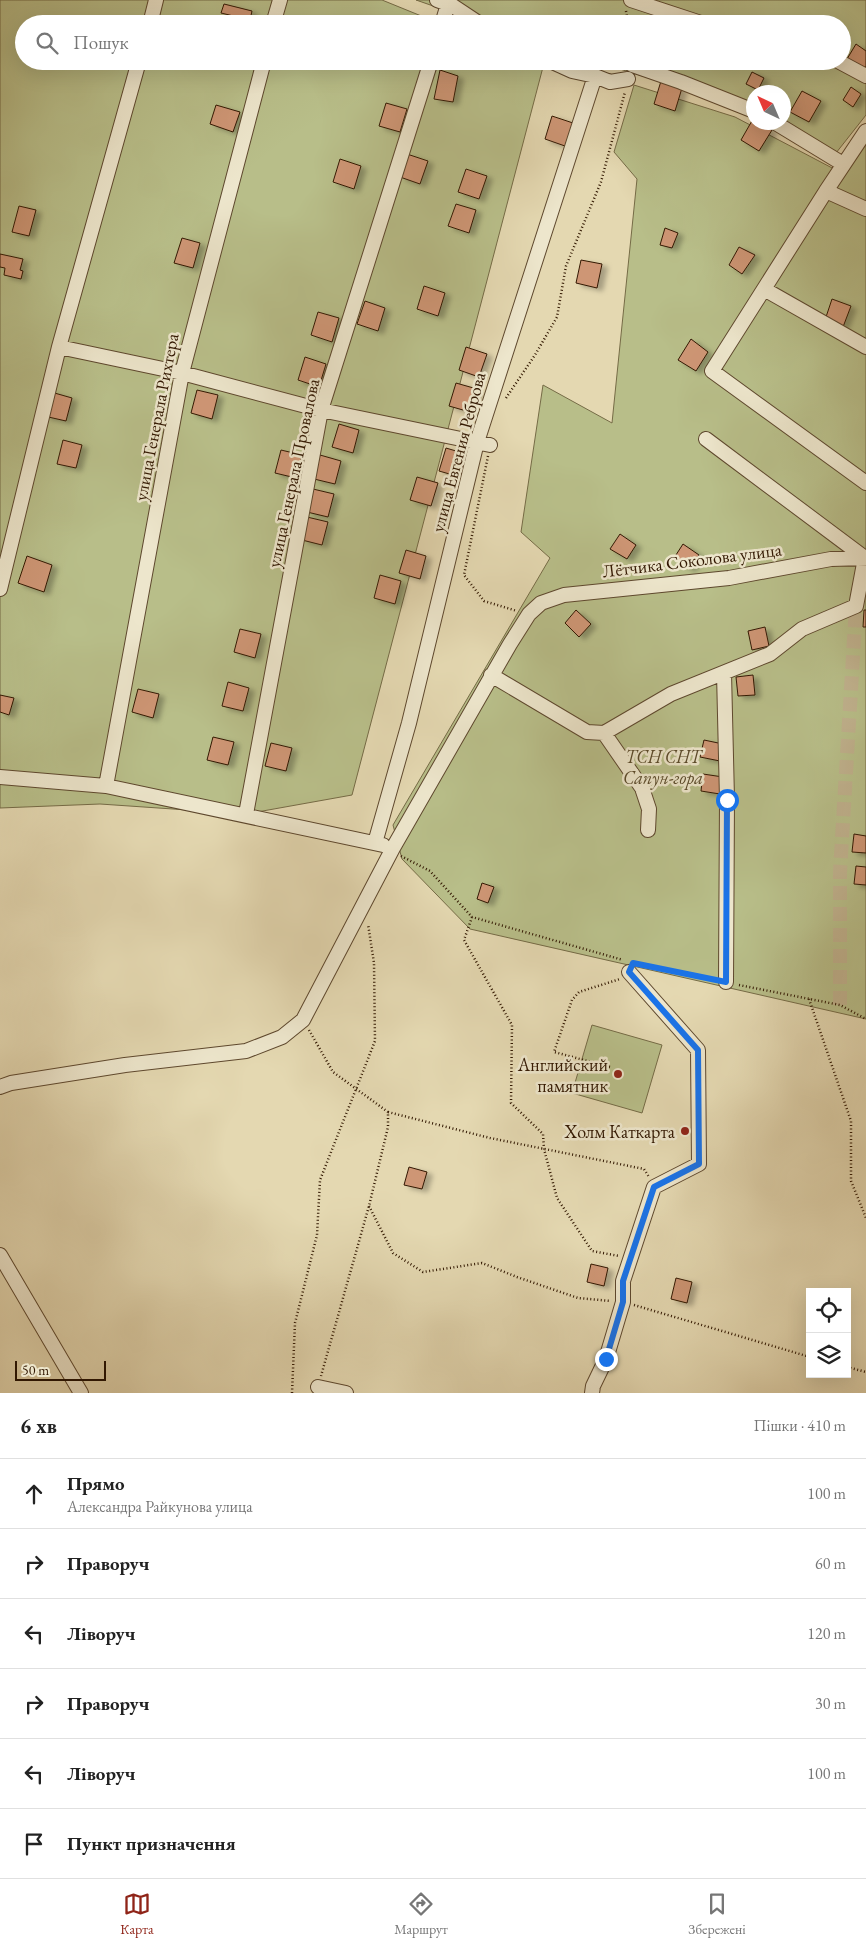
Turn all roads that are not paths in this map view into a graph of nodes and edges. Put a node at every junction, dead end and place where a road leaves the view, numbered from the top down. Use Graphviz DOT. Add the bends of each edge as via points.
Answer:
graph roads {
  1 [pos="156,0"];
  2 [pos="280,0"];
  3 [pos="631,0"];
  4 [pos="443,2"];
  5 [pos="152,15"];
  6 [pos="276,15"];
  7 [pos="442,15"];
  8 [pos="465,15"];
  9 [pos="677,15"];
  10 [pos="851,68"];
  11 [pos="136,70"];
  12 [pos="262,70"];
  13 [pos="428,70"];
  14 [pos="570,70"];
  15 [pos="595,76"];
  16 [pos="866,76"];
  17 [pos="746,108"];
  18 [pos="787,130"];
  19 [pos="866,131"];
  20 [pos="843,164"];
  21 [pos="826,191"];
  22 [pos="866,210"];
  23 [pos="764,289"];
  24 [pos="58,347"];
  25 [pos="866,347"];
  26 [pos="182,372"];
  27 [pos="321,410"];
  28 [pos="706,439"];
  29 [pos="484,444"];
  30 [pos="866,483"];
  31 [pos="866,558"];
  32 [pos="0,589"];
  33 [pos="724,673"];
  34 [pos="491,675"];
  35 [pos="604,733"];
  36 [pos="0,777"];
  37 [pos="106,786"];
  38 [pos="246,814"];
  39 [pos="648,830"];
  40 [pos="375,843"];
  41 [pos="393,848"];
  42 [pos="631,968"];
  43 [pos="726,982"];
  44 [pos="0,1087"];
  45 [pos="0,1255"];
  46 [pos="318,1387"];
  47 [pos="81,1393"];
  48 [pos="346,1393"];
  49 [pos="592,1393"];
  1 -- 5 [label="street"];
  2 -- 6 [label="street"];
  3 -- 9 [label="street"];
  4 -- 7 [label="street"];
  4 -- 8 [label="street"];
  10 -- 16 [label="street"];
  11 -- 24 [label="street"];
  12 -- 26 [label="street, улица Генерала Рихтера"];
  13 -- 27 [label="street, улица Генерала Провалова"];
  14 -- 15 [label="street"];
  15 -- 17 [label="street" via="610,82 630,72 681,82"];
  15 -- 29 [label="street, улица Евгения Реброва"];
  18 -- 20 [label="street"];
  19 -- 20 [label="street"];
  20 -- 21 [label="street"];
  21 -- 22 [label="street"];
  21 -- 23 [label="street"];
  23 -- 25 [label="street"];
  23 -- 30 [label="street" via="712,371"];
  24 -- 26 [label="street"];
  24 -- 32 [label="street"];
  26 -- 27 [label="street"];
  26 -- 37 [label="street, улица Генерала Рихтера"];
  27 -- 29 [label="street"];
  27 -- 38 [label="street, улица Генерала Провалова"];
  28 -- 31 [label="street"];
  29 -- 40 [label="street, улица Евгения Реброва"];
  31 -- 33 [label="street" via="856,606 802,629 770,654"];
  31 -- 34 [label="street, Лётчика Соколова улица" via="831,559 729,578 564,595 541,603 529,614"];
  33 -- 35 [label="street" via="671,694"];
  33 -- 43 [label="street"];
  34 -- 35 [label="street" via="587,732"];
  34 -- 41 [label="street"];
  35 -- 39 [label="street" via="642,788 649,809"];
  36 -- 37 [label="street"];
  37 -- 38 [label="street"];
  38 -- 40 [label="street"];
  40 -- 41 [label="street"];
  41 -- 44 [label="street" via="303,1020 282,1038 246,1051 125,1065"];
  42 -- 49 [label="street" via="698,1050 699,1164 654,1187 629,1258 623,1281 623,1302 606,1359"];
  45 -- 47 [label="street"];
  46 -- 48 [label="street"];
}
